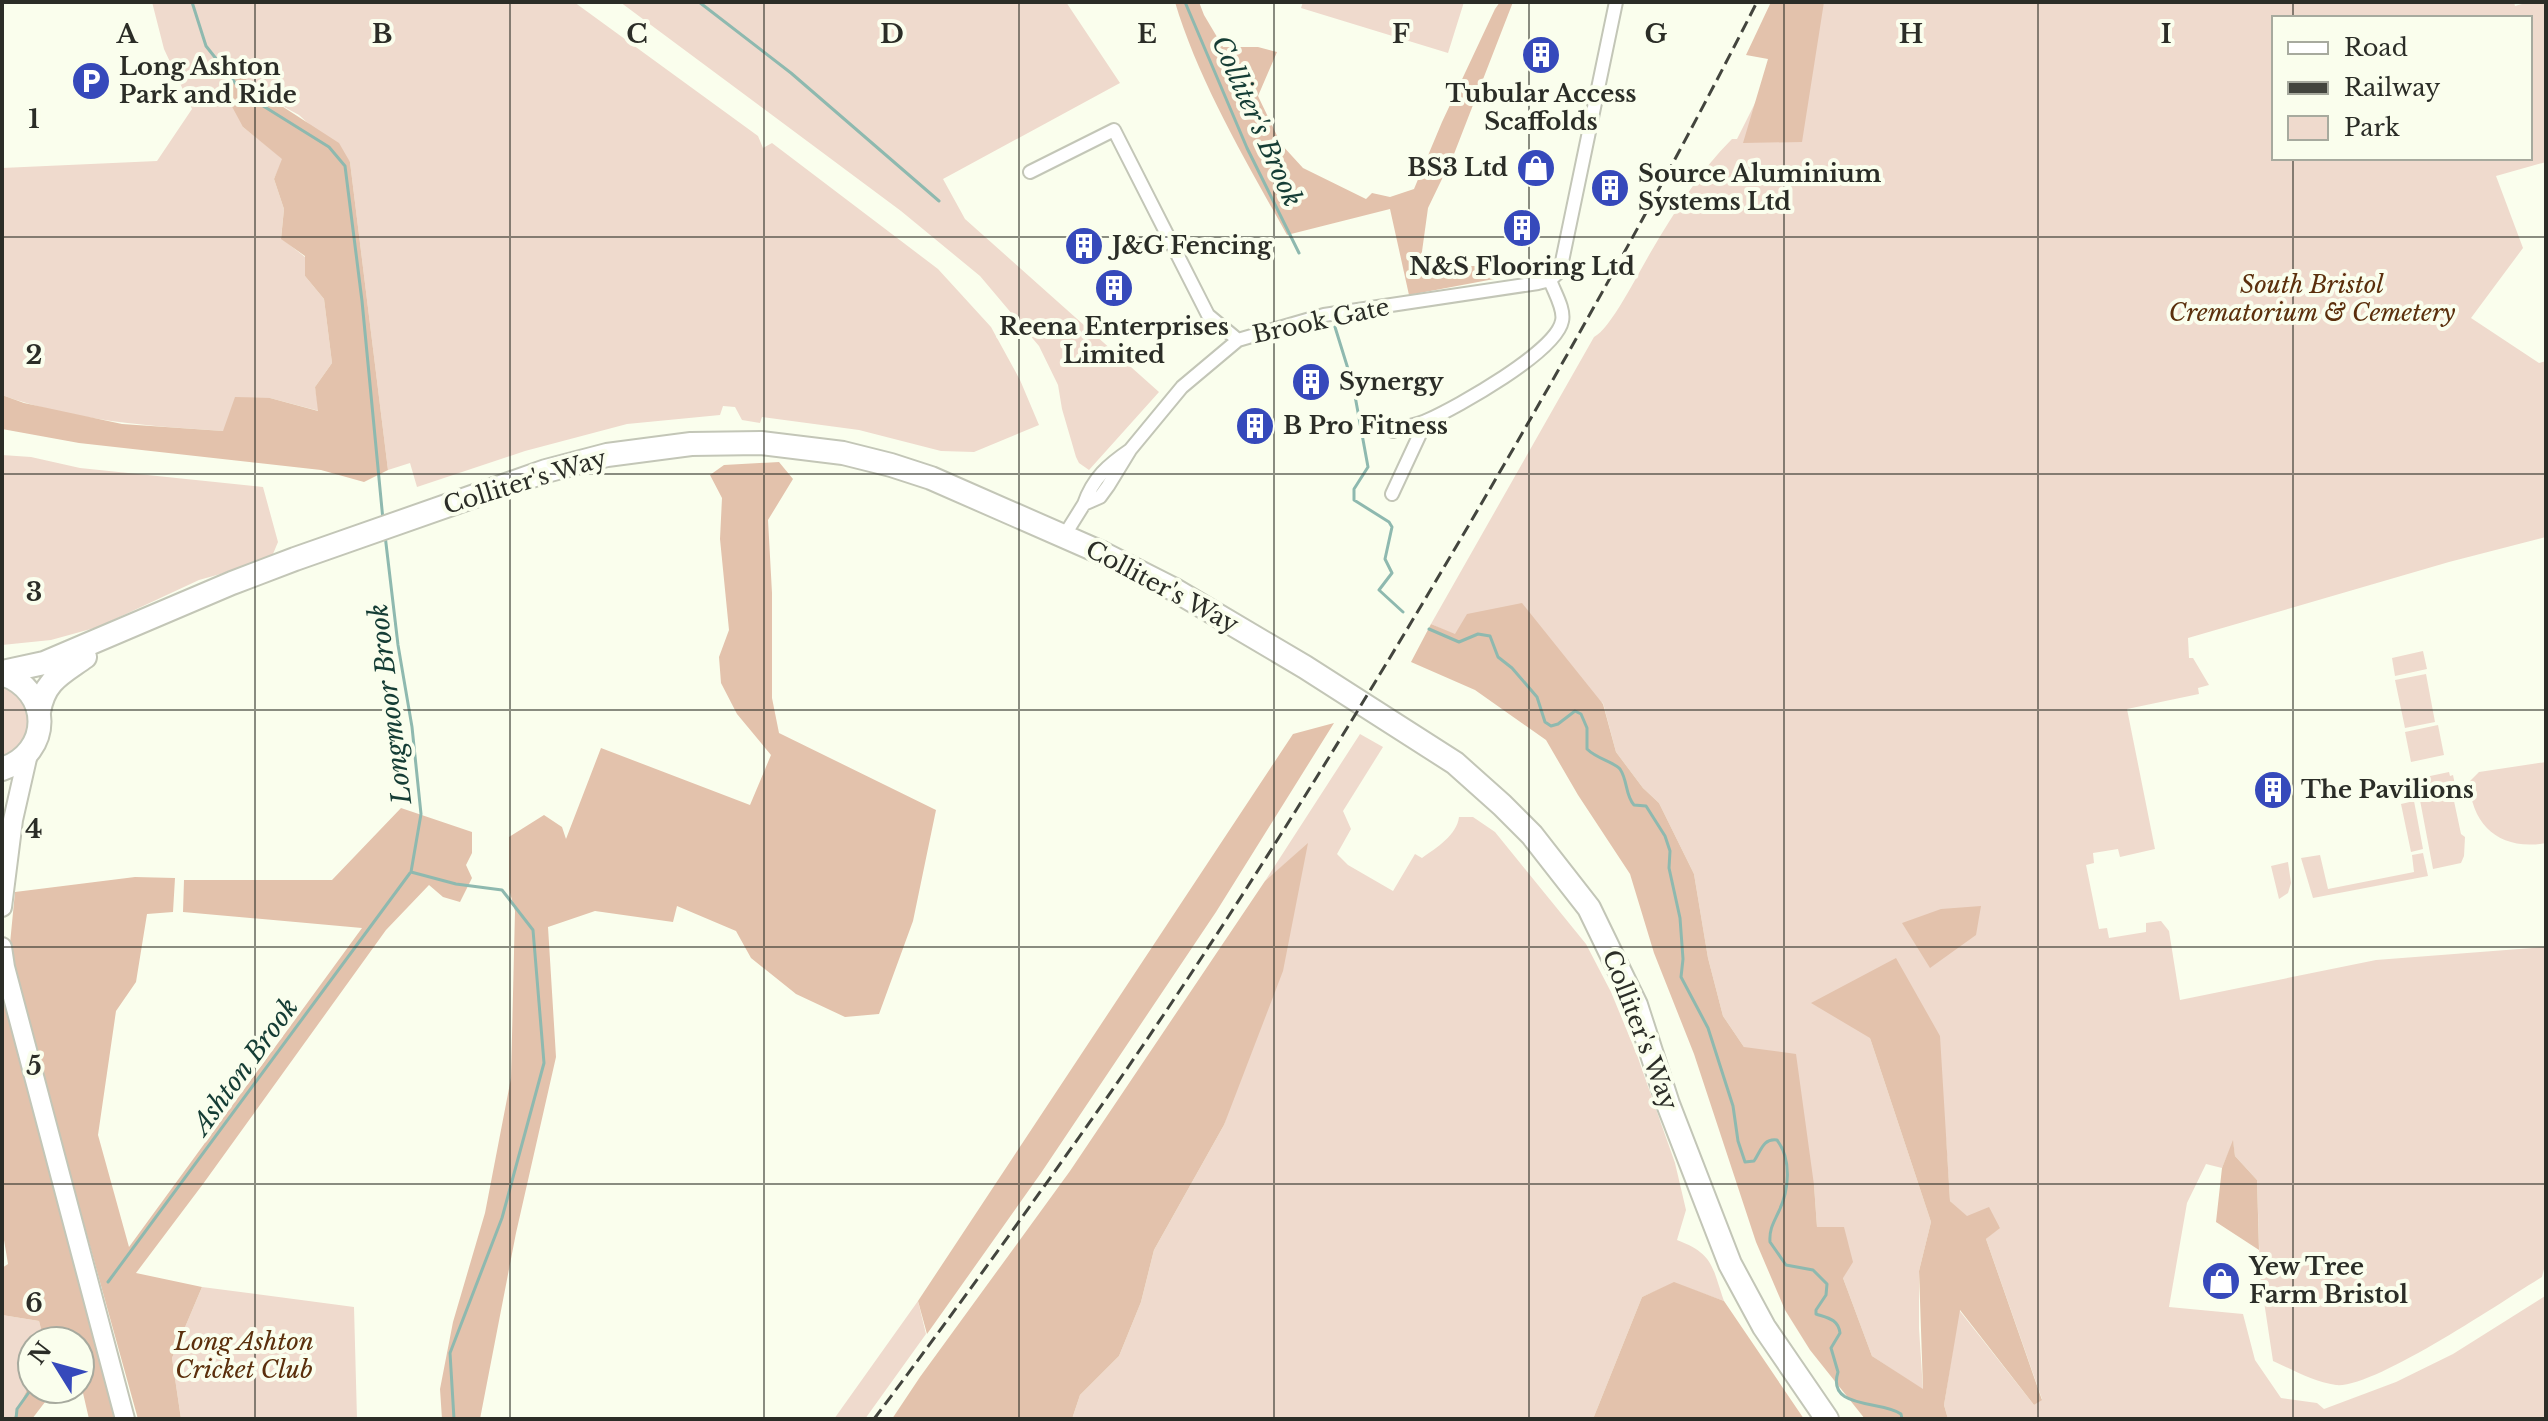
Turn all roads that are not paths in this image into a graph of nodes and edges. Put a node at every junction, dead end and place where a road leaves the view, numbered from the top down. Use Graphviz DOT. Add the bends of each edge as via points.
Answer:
graph roads {
  1 [pos="1616,2"];
  2 [pos="1030,172"];
  3 [pos="1550,280"];
  4 [pos="1238,340"];
  5 [pos="1426,421"];
  6 [pos="1393,431"];
  7 [pos="1392,494"];
  8 [pos="1064,536"];
  9 [pos="118,633"];
  10 [pos="2,658"];
  11 [pos="2,673"];
  12 [pos="39,712"];
  13 [pos="28,754"];
  14 [pos="2,769"];
  15 [pos="2,907"];
  16 [pos="2,947"];
  17 [pos="125,1419"];
  18 [pos="1827,1419"];
  1 -- 3 [label="street" via="1560,271"];
  2 -- 4 [label="street, Brook Gate" via="1114,130 1208,315"];
  3 -- 4 [label="street, Brook Gate" via="1324,315"];
  3 -- 5 [label="street" via="1562,324 1545,345 1501,380"];
  4 -- 8 [label="street" via="1182,387 1130,450 1100,497 1084,504"];
  5 -- 6 [label="street"];
  5 -- 7 [label="street"];
  8 -- 9 [label="highway, Colliter's Way" via="931,478 843,453 761,443 691,444 607,455 546,471 232,583"];
  8 -- 18 [label="highway, Colliter's Way" via="1173,589 1420,739 1472,777 1532,835 1595,919 1636,1005 1730,1264 1764,1327"];
  9 -- 10 [label="highway" via="45,654"];
  9 -- 11 [label="highway, Colliter's Way" via="44,663"];
  9 -- 12 [label="highway, Colliter's Way" via="56,677 42,696"];
  11 -- 12 [label="highway" via="25,686"];
  12 -- 13 [label="highway, Colliter's Way" via="40,727"];
  13 -- 14 [label="highway"];
  13 -- 15 [label="main road"];
  16 -- 17 [label="main road"];
}
